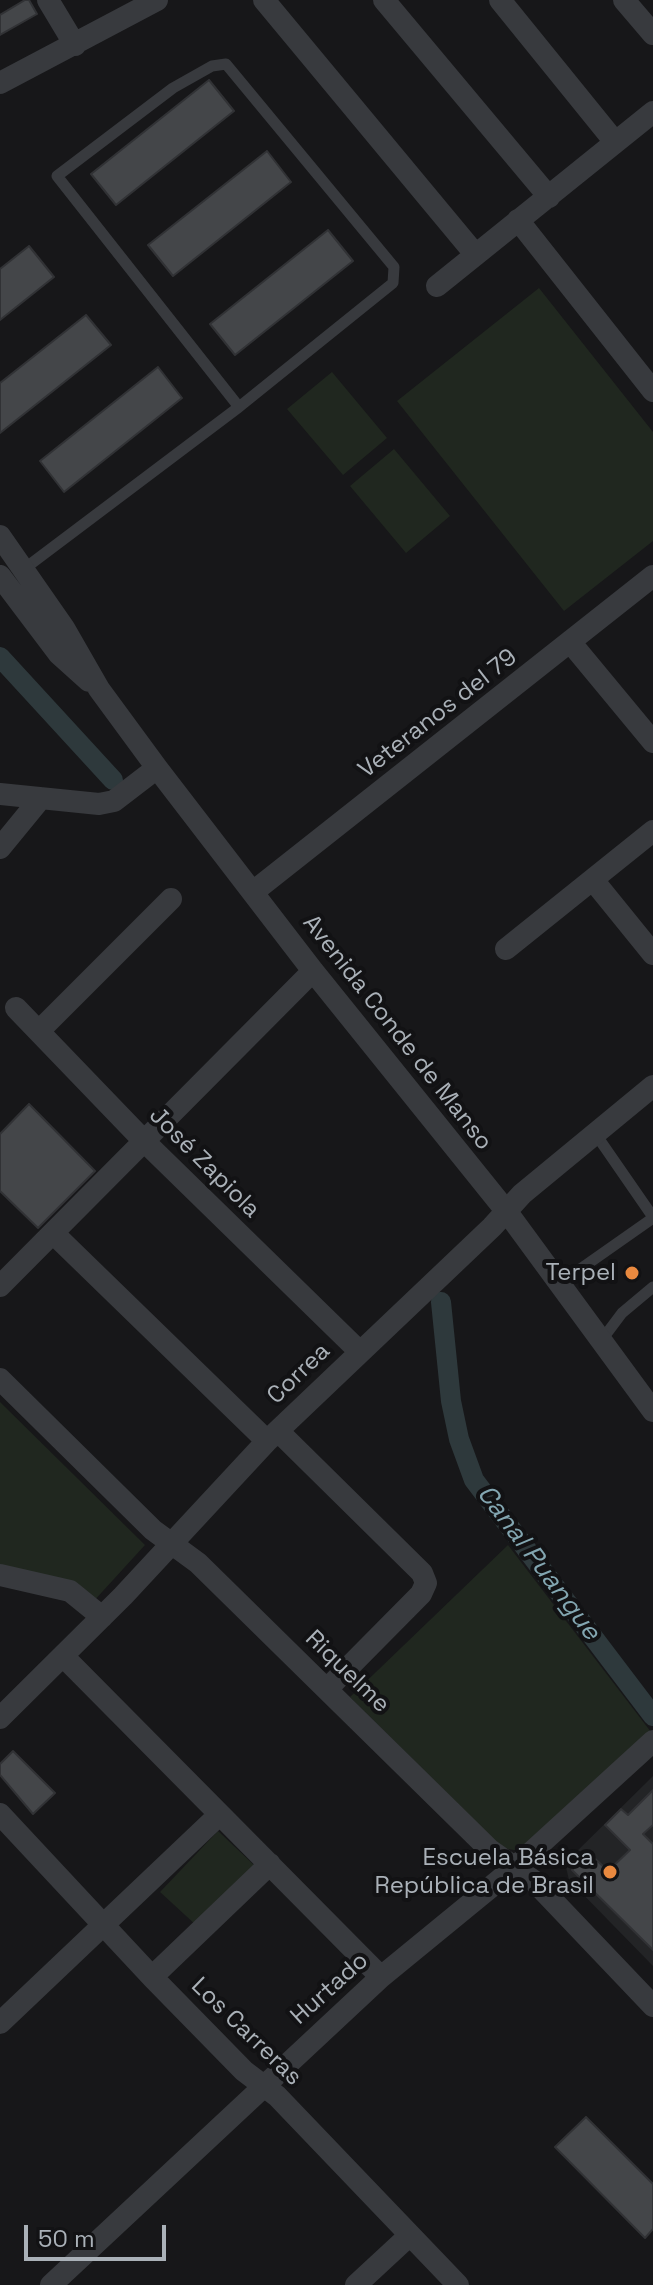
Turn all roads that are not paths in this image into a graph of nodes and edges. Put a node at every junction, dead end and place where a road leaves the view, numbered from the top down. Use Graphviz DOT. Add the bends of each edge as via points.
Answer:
graph roads {
  1 [pos="48,0"];
  2 [pos="264,0"];
  3 [pos="384,0"];
  4 [pos="500,0"];
  5 [pos="624,0"];
  6 [pos="149,2"];
  7 [pos="653,34"];
  8 [pos="75,45"];
  9 [pos="0,83"];
  10 [pos="649,123"];
  11 [pos="615,142"];
  12 [pos="549,197"];
  13 [pos="518,220"];
  14 [pos="475,254"];
  15 [pos="437,286"];
  16 [pos="653,391"];
  17 [pos="239,407"];
  18 [pos="0,536"];
  19 [pos="24,569"];
  20 [pos="0,576"];
  21 [pos="653,576"];
  22 [pos="571,643"];
  23 [pos="99,689"];
  24 [pos="653,742"];
  25 [pos="157,768"];
  26 [pos="0,794"];
  27 [pos="41,798"];
  28 [pos="653,831"];
  29 [pos="0,848"];
  30 [pos="593,880"];
  31 [pos="253,892"];
  32 [pos="171,899"];
  33 [pos="506,949"];
  34 [pos="653,954"];
  35 [pos="313,971"];
  36 [pos="16,1008"];
  37 [pos="39,1031"];
  38 [pos="653,1086"];
  39 [pos="595,1133"];
  40 [pos="144,1141"];
  41 [pos="507,1212"];
  42 [pos="653,1217"];
  43 [pos="53,1233"];
  44 [pos="559,1284"];
  45 [pos="0,1286"];
  46 [pos="653,1287"];
  47 [pos="601,1341"];
  48 [pos="359,1351"];
  49 [pos="0,1379"];
  50 [pos="653,1411"];
  51 [pos="273,1436"];
  52 [pos="174,1544"];
  53 [pos="0,1575"];
  54 [pos="102,1617"];
  55 [pos="63,1656"];
  56 [pos="327,1689"];
  57 [pos="0,1718"];
  58 [pos="653,1742"];
  59 [pos="0,1814"];
  60 [pos="219,1815"];
  61 [pos="270,1864"];
  62 [pos="514,1868"];
  63 [pos="104,1925"];
  64 [pos="152,1977"];
  65 [pos="381,1977"];
  66 [pos="653,2006"];
  67 [pos="0,2023"];
  68 [pos="263,2085"];
  69 [pos="410,2235"];
  70 [pos="51,2285"];
  71 [pos="356,2285"];
  72 [pos="458,2285"];
  1 -- 8 [label="street"];
  2 -- 14 [label="street"];
  3 -- 12 [label="street"];
  4 -- 11 [label="street"];
  5 -- 7 [label="street"];
  6 -- 8 [label="street"];
  8 -- 9 [label="street"];
  10 -- 11 [label="street"];
  11 -- 12 [label="street"];
  12 -- 13 [label="street"];
  13 -- 14 [label="street"];
  13 -- 16 [label="street"];
  14 -- 15 [label="street"];
  17 -- 17 [label="lane" via="393,283 394,267 226,64 173,88 57,176"];
  17 -- 19 [label="lane"];
  18 -- 19 [label="street, Avenida Conde de Manso"];
  19 -- 23 [label="street, Avenida Conde de Manso"];
  20 -- 23 [label="street, Avenida Conde de Manso" via="59,654"];
  21 -- 22 [label="street, Veteranos del 79"];
  22 -- 24 [label="street"];
  22 -- 31 [label="street, Veteranos del 79"];
  23 -- 25 [label="street, Avenida Conde de Manso"];
  25 -- 27 [label="street" via="114,801"];
  25 -- 31 [label="street, Avenida Conde de Manso"];
  26 -- 27 [label="street"];
  27 -- 29 [label="street"];
  28 -- 30 [label="street"];
  30 -- 33 [label="street"];
  30 -- 34 [label="street"];
  31 -- 35 [label="street, Avenida Conde de Manso"];
  32 -- 37 [label="street"];
  35 -- 40 [label="street"];
  35 -- 41 [label="street, Avenida Conde de Manso"];
  36 -- 37 [label="street, José Zapiola"];
  37 -- 40 [label="street, José Zapiola"];
  38 -- 39 [label="street, Correa"];
  39 -- 41 [label="street, Correa"];
  39 -- 42 [label="lane"];
  40 -- 43 [label="street"];
  40 -- 48 [label="street, José Zapiola"];
  41 -- 44 [label="street, Avenida Conde de Manso"];
  41 -- 48 [label="street, Correa"];
  42 -- 44 [label="lane"];
  43 -- 45 [label="street"];
  43 -- 51 [label="street"];
  44 -- 47 [label="street, Avenida Conde de Manso"];
  46 -- 47 [label="lane" via="622,1313"];
  47 -- 50 [label="street, Avenida Conde de Manso"];
  48 -- 51 [label="street, Correa"];
  49 -- 52 [label="street, Riquelme" via="153,1530"];
  51 -- 52 [label="street, Correa"];
  51 -- 56 [label="street" via="422,1573 426,1583"];
  52 -- 54 [label="street, Correa"];
  52 -- 56 [label="street, Riquelme"];
  53 -- 54 [label="street" via="70,1591"];
  54 -- 55 [label="street, Correa"];
  55 -- 57 [label="street, Correa"];
  55 -- 60 [label="street"];
  56 -- 62 [label="street, Riquelme"];
  58 -- 62 [label="street, Hurtado"];
  59 -- 63 [label="street, Los Carreras"];
  60 -- 61 [label="street"];
  60 -- 63 [label="street"];
  61 -- 64 [label="street"];
  61 -- 65 [label="street"];
  62 -- 65 [label="street, Hurtado"];
  62 -- 66 [label="street, Riquelme" via="534,1881"];
  63 -- 64 [label="street, Los Carreras"];
  63 -- 67 [label="street"];
  64 -- 68 [label="street, Los Carreras"];
  65 -- 68 [label="street, Hurtado"];
  68 -- 69 [label="street, Los Carreras"];
  68 -- 70 [label="street, Hurtado"];
  69 -- 71 [label="street"];
  69 -- 72 [label="street, Los Carreras"];
}
